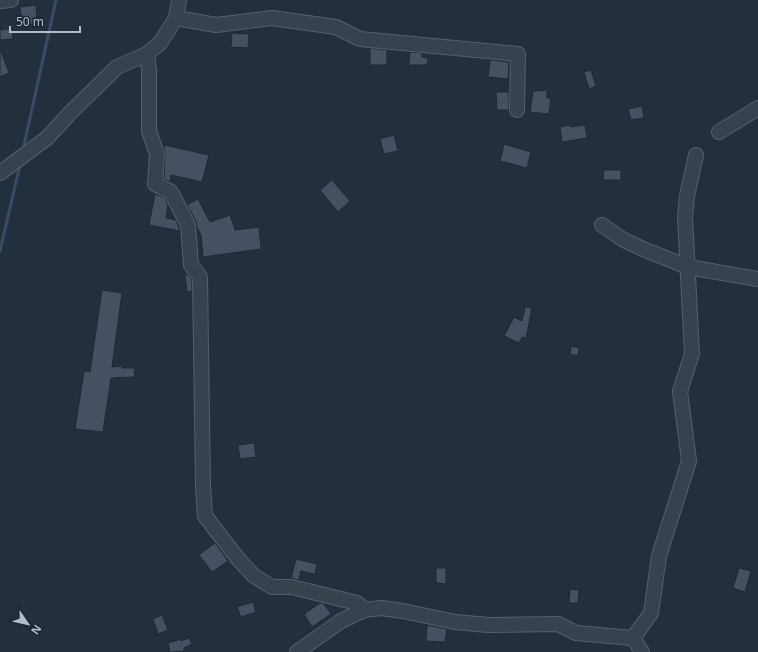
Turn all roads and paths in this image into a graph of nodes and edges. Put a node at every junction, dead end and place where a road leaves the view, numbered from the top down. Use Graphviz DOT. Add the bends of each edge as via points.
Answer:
graph roads {
  1 [pos="12,0"];
  2 [pos="179,0"];
  3 [pos="0,1"];
  4 [pos="176,18"];
  5 [pos="147,54"];
  6 [pos="758,108"];
  7 [pos="517,110"];
  8 [pos="719,132"];
  9 [pos="696,155"];
  10 [pos="0,173"];
  11 [pos="602,225"];
  12 [pos="688,267"];
  13 [pos="758,278"];
  14 [pos="364,610"];
  15 [pos="633,638"];
  16 [pos="297,652"];
  17 [pos="642,652"];
  1 -- 3 [label="street"];
  2 -- 4 [label="street"];
  4 -- 5 [label="street" via="160,43"];
  4 -- 7 [label="street" via="216,25 272,18 336,27 360,39 518,54"];
  5 -- 10 [label="street" via="117,67 47,138"];
  5 -- 14 [label="street" via="150,131 157,154 155,184 171,192 188,224 190,265 200,277 205,516 254,576 272,587 292,587 357,603"];
  6 -- 8 [label="street"];
  9 -- 12 [label="street" via="685,217"];
  11 -- 12 [label="street" via="622,239"];
  12 -- 13 [label="street"];
  12 -- 15 [label="street" via="692,354 680,391 689,461 659,556 651,613"];
  14 -- 15 [label="street" via="381,608 462,623 558,624 576,632"];
  14 -- 16 [label="street" via="330,627"];
  15 -- 17 [label="street"];
}
